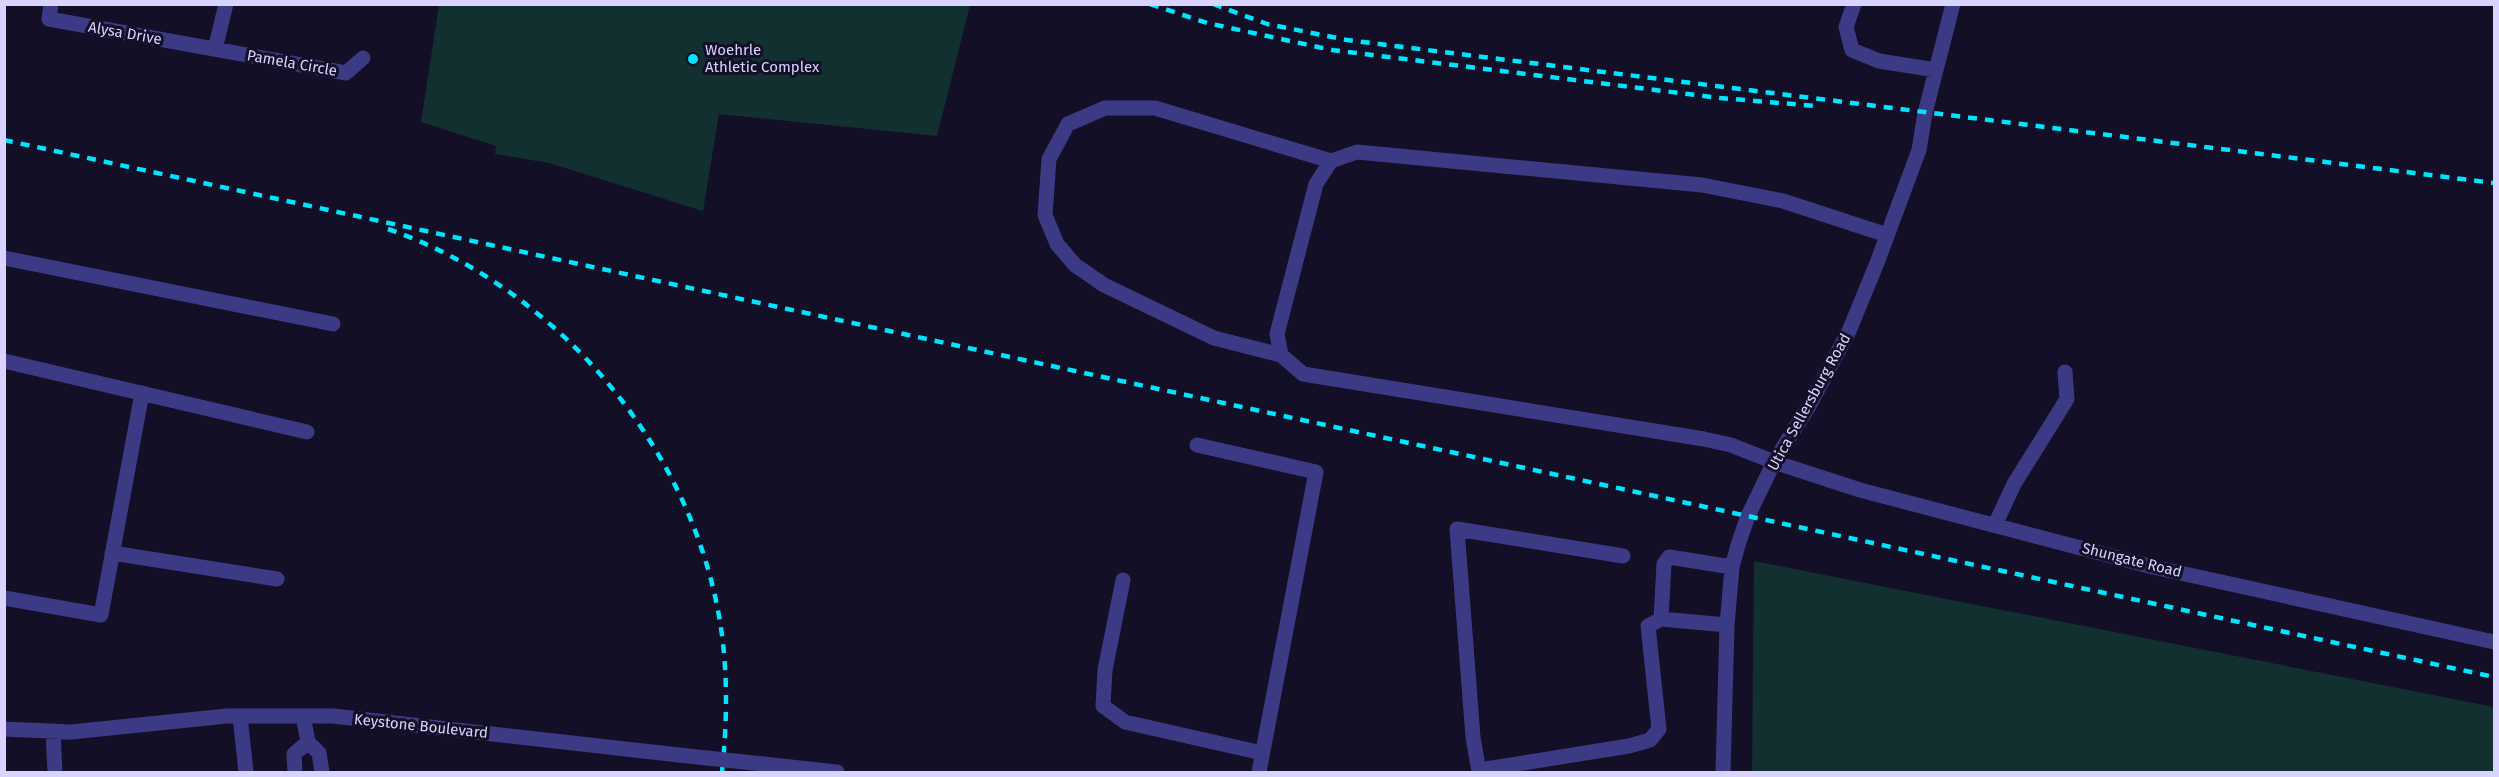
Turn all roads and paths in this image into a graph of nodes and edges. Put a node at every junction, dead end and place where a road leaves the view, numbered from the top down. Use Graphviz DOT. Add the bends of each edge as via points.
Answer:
graph roads {
  1 [pos="51,4"];
  2 [pos="226,4"];
  3 [pos="1854,4"];
  4 [pos="1953,4"];
  5 [pos="215,49"];
  6 [pos="363,58"];
  7 [pos="1936,70"];
  8 [pos="1331,161"];
  9 [pos="1887,235"];
  10 [pos="4,258"];
  11 [pos="333,324"];
  12 [pos="1281,355"];
  13 [pos="4,361"];
  14 [pos="2065,372"];
  15 [pos="142,393"];
  16 [pos="307,432"];
  17 [pos="1197,445"];
  18 [pos="1774,462"];
  19 [pos="1995,525"];
  20 [pos="112,553"];
  21 [pos="1623,556"];
  22 [pos="1732,567"];
  23 [pos="277,579"];
  24 [pos="1123,580"];
  25 [pos="4,598"];
  26 [pos="1661,619"];
  27 [pos="1727,625"];
  28 [pos="2494,642"];
  29 [pos="240,716"];
  30 [pos="303,716"];
  31 [pos="4,729"];
  32 [pos="53,731"];
  33 [pos="308,742"];
  34 [pos="1262,753"];
  35 [pos="1479,771"];
  36 [pos="55,772"];
  37 [pos="246,772"];
  38 [pos="295,772"];
  39 [pos="322,772"];
  40 [pos="837,772"];
  41 [pos="1259,772"];
  42 [pos="1723,772"];
  1 -- 5 [label="street, Alysa Drive" via="49,19"];
  2 -- 5 [label="street"];
  3 -- 7 [label="street" via="1846,27 1852,50 1878,61"];
  4 -- 7 [label="street, Utica Sellersburg Road"];
  5 -- 6 [label="street, Pamela Circle" via="346,73"];
  7 -- 9 [label="street, Utica Sellersburg Road" via="1919,150"];
  8 -- 9 [label="street" via="1357,152 1702,185 1783,201"];
  8 -- 12 [label="street" via="1316,184 1277,334"];
  8 -- 12 [label="street" via="1155,108 1105,108 1068,124 1049,159 1045,215 1057,244 1075,266 1104,285 1214,338"];
  9 -- 18 [label="street, Utica Sellersburg Road" via="1849,331"];
  10 -- 11 [label="street"];
  12 -- 18 [label="street, Shungate Road" via="1303,374 1704,439"];
  13 -- 15 [label="street"];
  14 -- 19 [label="street" via="2067,399 2014,484"];
  15 -- 16 [label="street"];
  15 -- 20 [label="street"];
  17 -- 34 [label="street" via="1316,472"];
  18 -- 19 [label="street, Shungate Road" via="1860,490"];
  18 -- 22 [label="street, Utica Sellersburg Road" via="1748,516"];
  19 -- 28 [label="street, Shungate Road" via="2153,567"];
  20 -- 23 [label="street"];
  20 -- 25 [label="street" via="101,615"];
  21 -- 35 [label="street" via="1458,529 1473,737"];
  22 -- 26 [label="street" via="1669,557 1664,564"];
  22 -- 27 [label="street, Utica Sellersburg Road"];
  24 -- 34 [label="street" via="1103,706 1125,722"];
  26 -- 27 [label="street"];
  26 -- 35 [label="street" via="1648,626 1659,729 1650,740"];
  27 -- 42 [label="street, Utica Sellersburg Road"];
  29 -- 30 [label="street, Keystone Boulevard"];
  29 -- 32 [label="street, Keystone Boulevard"];
  29 -- 37 [label="street"];
  30 -- 33 [label="street"];
  30 -- 40 [label="street, Keystone Boulevard, bridge" via="333,716"];
  31 -- 32 [label="street, Keystone Boulevard"];
  32 -- 36 [label="street"];
  33 -- 38 [label="street" via="294,754"];
  33 -- 39 [label="street" via="319,753"];
  34 -- 41 [label="street"];
}
